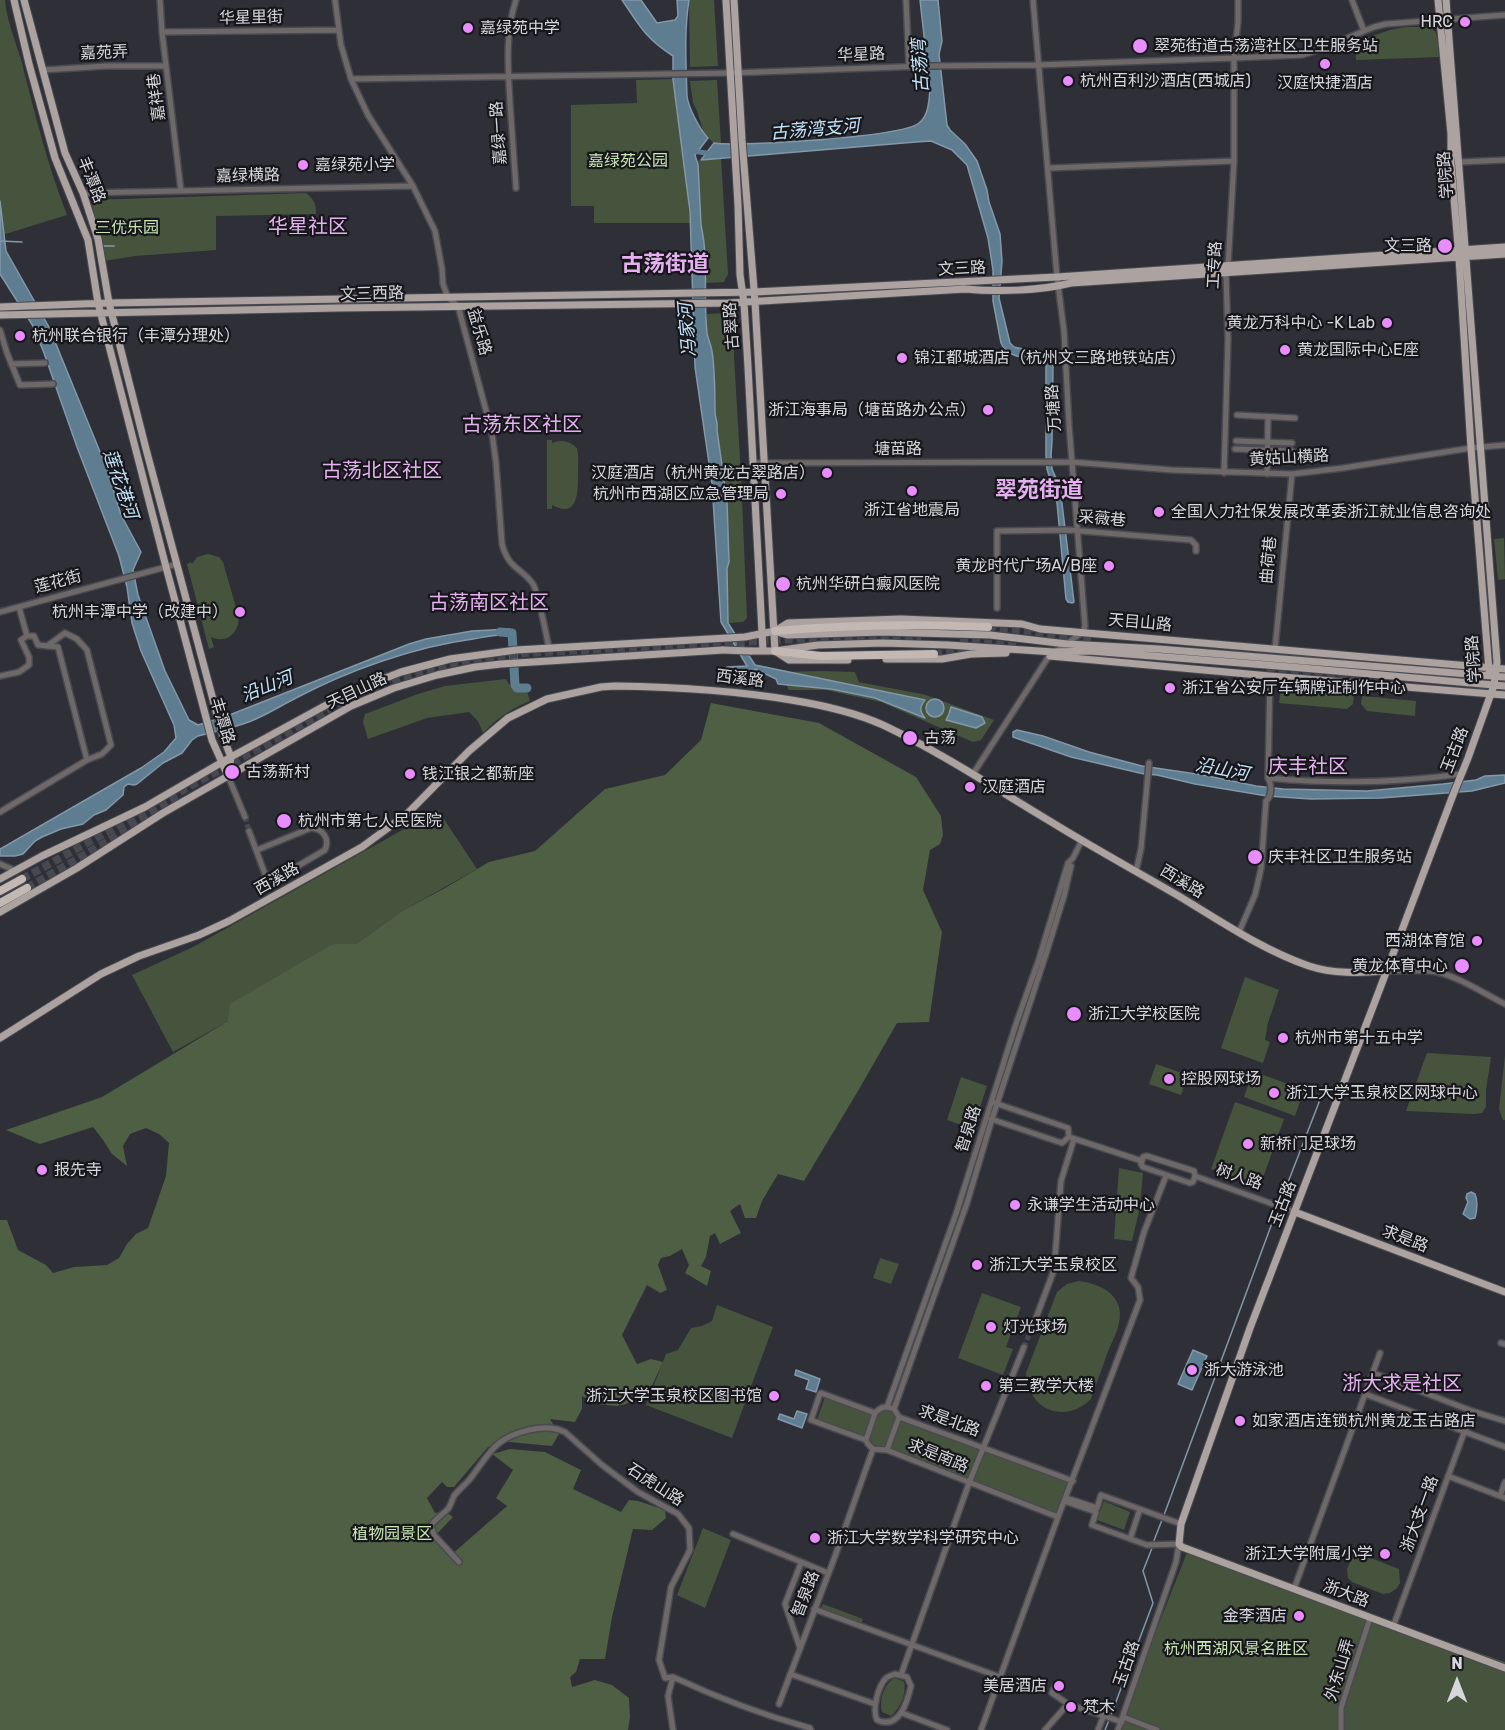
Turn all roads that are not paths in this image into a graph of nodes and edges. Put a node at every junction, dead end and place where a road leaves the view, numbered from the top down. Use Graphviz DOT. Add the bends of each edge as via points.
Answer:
graph roads {
  1 [pos="14,0"];
  2 [pos="24,0"];
  3 [pos="160,0"];
  4 [pos="335,0"];
  5 [pos="516,0"];
  6 [pos="726,0"];
  7 [pos="734,0"];
  8 [pos="906,0"];
  9 [pos="1034,0"];
  10 [pos="1238,0"];
  11 [pos="1352,0"];
  12 [pos="1438,0"];
  13 [pos="1446,0"];
  14 [pos="1505,15"];
  15 [pos="1443,20"];
  16 [pos="339,30"];
  17 [pos="1364,31"];
  18 [pos="162,32"];
  19 [pos="1234,58"];
  20 [pos="1038,64"];
  21 [pos="166,66"];
  22 [pos="909,67"];
  23 [pos="43,70"];
  24 [pos="735,73"];
  25 [pos="509,77"];
  26 [pos="351,80"];
  27 [pos="740,160"];
  28 [pos="1505,160"];
  29 [pos="1234,161"];
  30 [pos="1460,162"];
  31 [pos="1049,168"];
  32 [pos="413,186"];
  33 [pos="516,188"];
  34 [pos="181,191"];
  35 [pos="83,193"];
  36 [pos="1505,247"];
  37 [pos="1462,253"];
  38 [pos="1505,254"];
  39 [pos="1228,266"];
  40 [pos="1226,274"];
  41 [pos="1058,278"];
  42 [pos="1059,286"];
  43 [pos="742,292"];
  44 [pos="754,292"];
  45 [pos="448,298"];
  46 [pos="755,302"];
  47 [pos="98,303"];
  48 [pos="109,303"];
  49 [pos="744,303"];
  50 [pos="458,306"];
  51 [pos="0,307"];
  52 [pos="43,309"];
  53 [pos="15,311"];
  54 [pos="101,312"];
  55 [pos="111,312"];
  56 [pos="0,315"];
  57 [pos="0,330"];
  58 [pos="45,363"];
  59 [pos="11,364"];
  60 [pos="53,384"];
  61 [pos="1237,415"];
  62 [pos="1268,417"];
  63 [pos="1295,418"];
  64 [pos="1236,441"];
  65 [pos="1267,442"];
  66 [pos="1292,443"];
  67 [pos="1505,445"];
  68 [pos="1479,447"];
  69 [pos="1471,448"];
  70 [pos="1235,449"];
  71 [pos="1268,450"];
  72 [pos="1292,451"];
  73 [pos="753,462"];
  74 [pos="1072,462"];
  75 [pos="765,463"];
  76 [pos="1224,473"];
  77 [pos="1267,474"];
  78 [pos="1292,474"];
  79 [pos="1078,531"];
  80 [pos="1196,551"];
  81 [pos="177,564"];
  82 [pos="166,567"];
  83 [pos="19,607"];
  84 [pos="997,608"];
  85 [pos="0,612"];
  86 [pos="988,627"];
  87 [pos="775,632"];
  88 [pos="1083,632"];
  89 [pos="763,634"];
  90 [pos="27,636"];
  91 [pos="1067,644"];
  92 [pos="47,646"];
  93 [pos="549,648"];
  94 [pos="1275,649"];
  95 [pos="763,651"];
  96 [pos="776,651"];
  97 [pos="934,654"];
  98 [pos="1051,654"];
  99 [pos="1488,667"];
  100 [pos="1501,668"];
  101 [pos="0,676"];
  102 [pos="1270,676"];
  103 [pos="1505,677"];
  104 [pos="1492,681"];
  105 [pos="1505,686"];
  106 [pos="1490,694"];
  107 [pos="1505,695"];
  108 [pos="231,757"];
  109 [pos="87,760"];
  110 [pos="222,762"];
  111 [pos="1148,764"];
  112 [pos="973,774"];
  113 [pos="228,776"];
  114 [pos="1460,777"];
  115 [pos="1270,781"];
  116 [pos="0,812"];
  117 [pos="245,817"];
  118 [pos="249,831"];
  119 [pos="1082,840"];
  120 [pos="257,850"];
  121 [pos="0,864"];
  122 [pos="16,871"];
  123 [pos="1136,871"];
  124 [pos="0,879"];
  125 [pos="22,879"];
  126 [pos="27,888"];
  127 [pos="0,891"];
  128 [pos="0,903"];
  129 [pos="0,912"];
  130 [pos="1239,932"];
  131 [pos="1386,971"];
  132 [pos="1505,1004"];
  133 [pos="0,1038"];
  134 [pos="994,1102"];
  135 [pos="989,1118"];
  136 [pos="1072,1138"];
  137 [pos="1142,1161"];
  138 [pos="1166,1176"];
  139 [pos="1194,1177"];
  140 [pos="1291,1210"];
  141 [pos="1505,1292"];
  142 [pos="1036,1318"];
  143 [pos="1024,1347"];
  144 [pos="1380,1353"];
  145 [pos="1373,1373"];
  146 [pos="1365,1394"];
  147 [pos="887,1407"];
  148 [pos="894,1409"];
  149 [pos="1472,1411"];
  150 [pos="875,1413"];
  151 [pos="899,1417"];
  152 [pos="1505,1421"];
  153 [pos="1464,1432"];
  154 [pos="866,1440"];
  155 [pos="1505,1447"];
  156 [pos="983,1448"];
  157 [pos="874,1450"];
  158 [pos="887,1450"];
  159 [pos="1448,1476"];
  160 [pos="1073,1481"];
  161 [pos="1505,1482"];
  162 [pos="969,1483"];
  163 [pos="1502,1497"];
  164 [pos="1065,1499"];
  165 [pos="1140,1509"];
  166 [pos="1096,1510"];
  167 [pos="1058,1517"];
  168 [pos="1181,1524"];
  169 [pos="733,1534"];
  170 [pos="1130,1539"];
  171 [pos="1179,1544"];
  172 [pos="459,1562"];
  173 [pos="801,1563"];
  174 [pos="828,1573"];
  175 [pos="1294,1589"];
  176 [pos="814,1609"];
  177 [pos="1370,1618"];
  178 [pos="1393,1627"];
  179 [pos="912,1644"];
  180 [pos="800,1648"];
  181 [pos="1505,1668"];
  182 [pos="790,1674"];
  183 [pos="901,1675"];
  184 [pos="673,1677"];
  185 [pos="1000,1677"];
  186 [pos="1055,1686"];
  187 [pos="779,1704"];
  188 [pos="875,1704"];
  189 [pos="1068,1704"];
  190 [pos="902,1713"];
  191 [pos="1102,1714"];
  192 [pos="1123,1719"];
  193 [pos="673,1730"];
  194 [pos="811,1730"];
  195 [pos="947,1730"];
  196 [pos="981,1730"];
  197 [pos="1046,1730"];
  198 [pos="1098,1730"];
  199 [pos="1118,1730"];
  200 [pos="1157,1730"];
  201 [pos="1341,1730"];
  1 -- 47 [label="main road, 丰潭路" via="55,158 91,253"];
  2 -- 23 [label="main road, 丰潭路"];
  3 -- 18 [label="street, 嘉祥巷"];
  4 -- 16 [label="street, 益乐路"];
  5 -- 25 [label="street, 嘉绿一路" via="510,17"];
  6 -- 24 [label="main road, 古翠路"];
  7 -- 24 [label="main road, 古翠路"];
  8 -- 22 [label="street"];
  9 -- 20 [label="street, 万塘路"];
  10 -- 19 [label="street, 工专路"];
  11 -- 17 [label="street"];
  12 -- 15 [label="main road, 学院路"];
  13 -- 15 [label="main road, 学院路"];
  14 -- 15 [label="street, 华星路"];
  15 -- 17 [label="street, 华星路" via="1386,24"];
  15 -- 30 [label="main road, 学院路"];
  15 -- 37 [label="main road, 学院路" via="1451,163"];
  16 -- 18 [label="street, 华星里街"];
  16 -- 26 [label="street, 益乐路"];
  17 -- 19 [label="street, 华星路" via="1302,55"];
  18 -- 21 [label="street, 嘉祥巷"];
  19 -- 20 [label="street, 华星路"];
  19 -- 29 [label="street, 工专路"];
  20 -- 22 [label="street, 华星路"];
  20 -- 31 [label="street, 万塘路"];
  21 -- 23 [label="street, 嘉苑弄"];
  21 -- 34 [label="street, 嘉祥巷"];
  22 -- 24 [label="street, 华星路"];
  23 -- 35 [label="main road, 丰潭路" via="65,153"];
  24 -- 25 [label="street, 华星路"];
  24 -- 27 [label="main road, 古翠路"];
  25 -- 26 [label="street, 华星路"];
  25 -- 33 [label="street, 嘉绿一路"];
  26 -- 32 [label="street, 益乐路"];
  27 -- 43 [label="main road, 古翠路"];
  27 -- 44 [label="main road, 古翠路"];
  28 -- 30 [label="street"];
  29 -- 31 [label="street"];
  29 -- 39 [label="street, 工专路"];
  30 -- 37 [label="main road, 学院路"];
  31 -- 41 [label="street, 万塘路"];
  32 -- 34 [label="street, 嘉绿横路"];
  32 -- 45 [label="street, 益乐路" via="435,231"];
  34 -- 35 [label="street, 嘉绿横路"];
  35 -- 48 [label="main road, 丰潭路" via="98,239"];
  36 -- 37 [label="main road, 文三路"];
  37 -- 38 [label="main road, 文三路"];
  37 -- 39 [label="main road, 文三路"];
  37 -- 40 [label="main road, 文三路"];
  37 -- 68 [label="main road, 学院路"];
  37 -- 69 [label="main road, 学院路"];
  39 -- 40 [label="street, 工专路"];
  39 -- 41 [label="main road, 文三路"];
  40 -- 42 [label="main road, 文三路"];
  40 -- 76 [label="street, 工专路"];
  41 -- 42 [label="street, 万塘路"];
  41 -- 44 [label="main road, 文三路"];
  42 -- 46 [label="main road, 文三路"];
  42 -- 74 [label="street, 万塘路"];
  43 -- 44 [label="main road, 文三路"];
  43 -- 45 [label="main road, 文三西路"];
  43 -- 49 [label="main road, 古翠路"];
  44 -- 46 [label="main road, 古翠路"];
  45 -- 48 [label="main road, 文三西路"];
  45 -- 50 [label="street, 益乐路"];
  46 -- 49 [label="main road, 文三路"];
  46 -- 75 [label="main road, 古翠路"];
  47 -- 48 [label="main road, 文三西路"];
  47 -- 52 [label="main road, 文三西路"];
  47 -- 54 [label="main road, 丰潭路"];
  48 -- 55 [label="main road, 丰潭路"];
  49 -- 50 [label="main road, 文三西路"];
  49 -- 73 [label="main road, 古翠路"];
  50 -- 55 [label="main road, 文三西路"];
  50 -- 93 [label="street, 益乐路" via="492,433 502,544 513,566 534,585"];
  51 -- 53 [label="main road, 文三西路"];
  52 -- 53 [label="main road, 文三西路"];
  52 -- 54 [label="main road, 文三西路"];
  53 -- 56 [label="main road, 文三西路"];
  54 -- 55 [label="main road, 文三西路"];
  54 -- 82 [label="main road, 丰潭路"];
  55 -- 81 [label="main road, 丰潭路"];
  57 -- 59 [label="street"];
  58 -- 59 [label="street"];
  59 -- 60 [label="street" via="20,385"];
  61 -- 62 [label="street"];
  62 -- 63 [label="street"];
  62 -- 65 [label="street"];
  64 -- 65 [label="street"];
  65 -- 66 [label="street"];
  65 -- 71 [label="street"];
  67 -- 68 [label="street, 黄姑山横路"];
  68 -- 69 [label="street, 黄姑山横路"];
  68 -- 100 [label="main road, 学院路"];
  69 -- 78 [label="street, 黄姑山横路"];
  69 -- 99 [label="main road, 学院路"];
  70 -- 71 [label="street"];
  71 -- 72 [label="street"];
  71 -- 77 [label="street"];
  73 -- 75 [label="street, 塘苗路"];
  73 -- 89 [label="main road, 古翠路"];
  74 -- 75 [label="street, 塘苗路"];
  74 -- 76 [label="street, 黄姑山横路"];
  74 -- 79 [label="street, 万塘路"];
  75 -- 87 [label="main road, 古翠路"];
  76 -- 77 [label="street, 黄姑山横路"];
  77 -- 78 [label="street, 黄姑山横路"];
  78 -- 94 [label="street, 曲荷巷"];
  79 -- 80 [label="street, 采薇巷" via="1191,540"];
  79 -- 84 [label="street, 采薇巷" via="997,531"];
  79 -- 88 [label="street, 万塘路"];
  81 -- 82 [label="street"];
  81 -- 108 [label="main road, 丰潭路"];
  82 -- 83 [label="street, 莲花街"];
  82 -- 110 [label="main road, 丰潭路" via="212,740"];
  83 -- 85 [label="street, 莲花街"];
  83 -- 90 [label="street"];
  86 -- 87 [label="highway" via="882,625"];
  87 -- 88 [label="main road, 天目山路" via="788,623 901,620 1022,624"];
  87 -- 89 [label="main road, 天目山路"];
  87 -- 91 [label="main road, 天目山路" via="990,635"];
  87 -- 96 [label="main road, 古翠路"];
  88 -- 91 [label="street"];
  88 -- 94 [label="main road, 天目山路"];
  89 -- 93 [label="main road, 天目山路"];
  89 -- 95 [label="main road, 古翠路"];
  90 -- 92 [label="street" via="34,636 38,645"];
  90 -- 101 [label="street" via="21,640 29,665"];
  91 -- 98 [label="street"];
  91 -- 104 [label="main road, 天目山路" via="1160,649"];
  92 -- 109 [label="street" via="58,647"];
  92 -- 109 [label="street" via="65,633 87,650 111,746"];
  93 -- 108 [label="main road, 天目山路" via="450,659 401,672 351,692"];
  94 -- 99 [label="main road, 天目山路"];
  95 -- 96 [label="main road, 天目山路"];
  95 -- 113 [label="main road, 天目山路, bridge" via="516,662 437,675 351,706"];
  96 -- 97 [label="highway" via="821,656"];
  96 -- 98 [label="main road, 天目山路" via="883,643"];
  96 -- 98 [label="main road, 天目山路" via="789,660 942,659 996,652"];
  98 -- 102 [label="main road, 天目山路"];
  98 -- 104 [label="main road, 天目山路" via="1090,651"];
  98 -- 112 [label="street"];
  99 -- 100 [label="main road, 天目山路"];
  99 -- 104 [label="main road, 学院路"];
  100 -- 104 [label="main road, 学院路"];
  102 -- 106 [label="main road, 天目山路"];
  102 -- 115 [label="street"];
  103 -- 104 [label="main road, 天目山路"];
  104 -- 105 [label="main road, 天目山路"];
  104 -- 106 [label="main road, 学院路"];
  106 -- 107 [label="main road, 天目山路"];
  106 -- 114 [label="main road, 玉古路"];
  108 -- 110 [label="main road, 天目山路"];
  108 -- 113 [label="main road, 丰潭路"];
  109 -- 116 [label="street"];
  110 -- 113 [label="main road, 丰潭路"];
  110 -- 122 [label="main road, 天目山路" via="145,807"];
  111 -- 123 [label="street"];
  112 -- 119 [label="main road, 西溪路"];
  112 -- 133 [label="main road, 西溪路" via="882,724 805,702 707,689 615,686 547,699 500,723 407,814 362,847 229,921 101,974"];
  113 -- 117 [label="street"];
  113 -- 129 [label="main road, 天目山路"];
  114 -- 115 [label="street"];
  114 -- 131 [label="main road, 玉古路"];
  115 -- 130 [label="street" via="1261,869"];
  118 -- 120 [label="street"];
  119 -- 123 [label="main road, 西溪路"];
  119 -- 134 [label="street, 智泉路"];
  120 -- 120 [label="street" via="265,874 274,880 325,850 327,840 323,831 311,828"];
  121 -- 122 [label="street"];
  122 -- 124 [label="main road, 天目山路"];
  123 -- 130 [label="main road, 西溪路"];
  125 -- 127 [label="highway"];
  126 -- 128 [label="highway"];
  130 -- 131 [label="main road, 西溪路" via="1310,966 1347,972"];
  131 -- 132 [label="street, 西溪路" via="1435,972"];
  131 -- 140 [label="main road, 玉古路"];
  134 -- 135 [label="street, 智泉路"];
  134 -- 136 [label="street" via="1068,1128"];
  135 -- 136 [label="street" via="1062,1143"];
  135 -- 147 [label="street, 智泉路"];
  135 -- 148 [label="street, 智泉路" via="967,1203"];
  136 -- 137 [label="street"];
  136 -- 142 [label="street" via="1061,1181 1054,1270"];
  137 -- 138 [label="street" via="1143,1167"];
  137 -- 139 [label="street" via="1147,1156 1194,1171"];
  138 -- 139 [label="street" via="1190,1183"];
  138 -- 160 [label="street" via="1131,1278 1138,1287 1140,1300"];
  139 -- 140 [label="street, 树人路"];
  140 -- 141 [label="main road, 求是路"];
  140 -- 168 [label="main road, 玉古路"];
  143 -- 156 [label="street"];
  144 -- 145 [label="street"];
  145 -- 146 [label="street"];
  145 -- 149 [label="street"];
  146 -- 153 [label="street"];
  146 -- 175 [label="street"];
  147 -- 148 [label="street, 求是北路"];
  147 -- 150 [label="street"];
  148 -- 151 [label="street, 求是北路"];
  149 -- 152 [label="street"];
  149 -- 153 [label="street, 浙大支一路"];
  150 -- 154 [label="street"];
  150 -- 154 [label="street" via="821,1393 811,1420"];
  151 -- 156 [label="street, 求是北路"];
  151 -- 158 [label="street"];
  153 -- 155 [label="street"];
  153 -- 159 [label="street, 浙大支一路"];
  154 -- 157 [label="street"];
  156 -- 160 [label="street, 求是北路"];
  156 -- 162 [label="street"];
  157 -- 158 [label="street, 求是南路"];
  157 -- 174 [label="street, 智泉路"];
  158 -- 162 [label="street, 求是南路"];
  159 -- 163 [label="street"];
  159 -- 178 [label="street, 浙大支一路"];
  160 -- 164 [label="street"];
  161 -- 163 [label="street"];
  162 -- 167 [label="street, 求是南路"];
  162 -- 179 [label="street"];
  164 -- 166 [label="street"];
  164 -- 167 [label="street"];
  165 -- 166 [label="street" via="1101,1495"];
  165 -- 168 [label="street"];
  165 -- 170 [label="street"];
  166 -- 170 [label="street" via="1092,1525"];
  167 -- 185 [label="street"];
  168 -- 171 [label="main road, 玉古路"];
  169 -- 173 [label="street"];
  170 -- 171 [label="street" via="1156,1545"];
  171 -- 175 [label="main road, 浙大路"];
  171 -- 192 [label="street, 玉古路"];
  172 -- 184 [label="street, 石虎山路" via="434,1535 431,1525 448,1509 491,1449 534,1429 565,1432 629,1485 678,1514 689,1528 690,1550 671,1587 659,1660 665,1678"];
  173 -- 174 [label="street"];
  173 -- 180 [label="street" via="785,1604"];
  174 -- 176 [label="street, 智泉路"];
  175 -- 177 [label="main road, 浙大路"];
  176 -- 179 [label="street"];
  176 -- 180 [label="street, 智泉路"];
  177 -- 178 [label="main road, 浙大路"];
  177 -- 201 [label="street, 外东山弄" via="1341,1708"];
  178 -- 181 [label="main road, 浙大路"];
  179 -- 183 [label="street"];
  179 -- 185 [label="street"];
  180 -- 182 [label="street, 智泉路"];
  182 -- 187 [label="street, 智泉路"];
  182 -- 188 [label="street"];
  183 -- 188 [label="street" via="886,1678"];
  183 -- 190 [label="street" via="907,1677 911,1686"];
  184 -- 193 [label="street" via="668,1696"];
  184 -- 194 [label="street, 石虎山路" via="714,1697"];
  185 -- 196 [label="street"];
  186 -- 189 [label="street" via="1052,1693"];
  188 -- 190 [label="street" via="875,1716 881,1723 894,1723"];
  189 -- 191 [label="street"];
  189 -- 197 [label="street"];
  190 -- 195 [label="street"];
  191 -- 192 [label="street"];
  191 -- 198 [label="street"];
  192 -- 199 [label="street, 玉古路"];
  192 -- 200 [label="street"];
}
